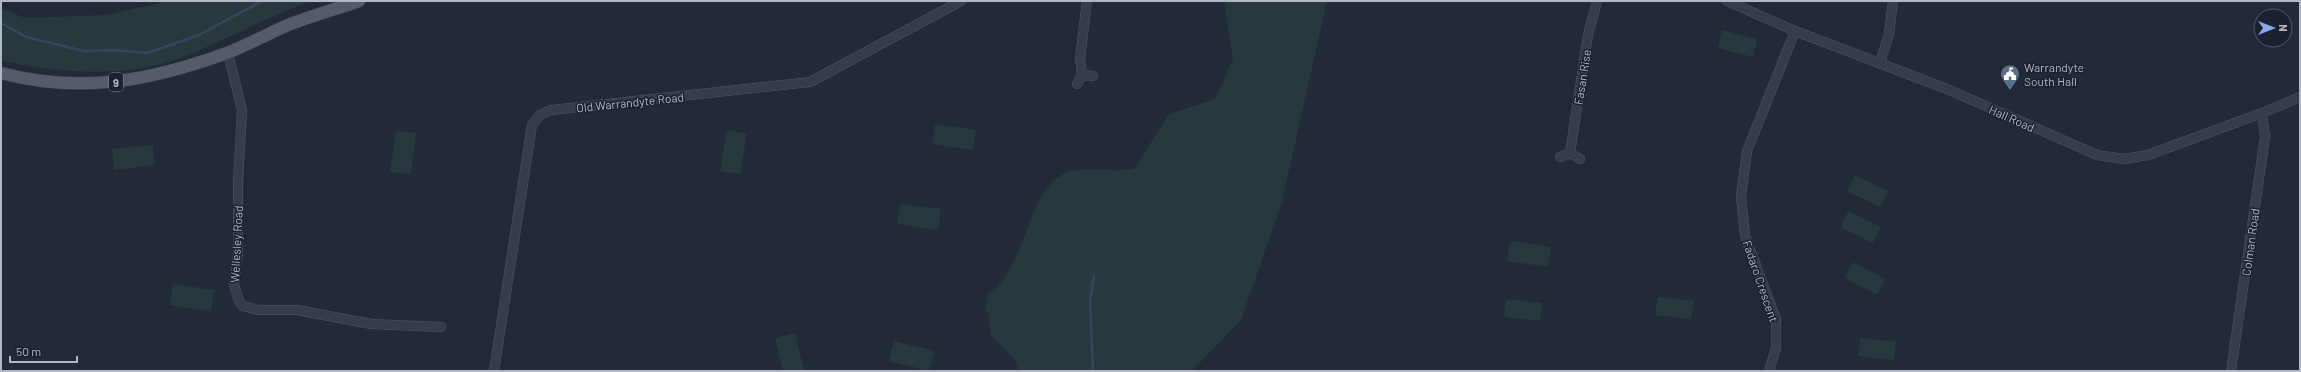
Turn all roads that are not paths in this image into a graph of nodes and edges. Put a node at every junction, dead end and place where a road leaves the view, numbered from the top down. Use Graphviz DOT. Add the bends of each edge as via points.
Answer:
graph roads {
  1 [pos="360,1"];
  2 [pos="961,1"];
  3 [pos="1087,1"];
  4 [pos="1597,1"];
  5 [pos="1727,1"];
  6 [pos="1893,1"];
  7 [pos="1795,31"];
  8 [pos="228,53"];
  9 [pos="1880,63"];
  10 [pos="1,73"];
  11 [pos="1082,75"];
  12 [pos="1093,76"];
  13 [pos="1077,84"];
  14 [pos="2300,97"];
  15 [pos="2262,113"];
  16 [pos="1570,153"];
  17 [pos="1560,157"];
  18 [pos="1580,159"];
  19 [pos="441,327"];
  20 [pos="494,371"];
  21 [pos="1769,371"];
  22 [pos="2231,371"];
  1 -- 8 [label="main road, 9" via="289,25"];
  2 -- 20 [label="street, Old Warrandyte Road" via="810,82 551,110 540,116 532,125"];
  3 -- 11 [label="street" via="1080,59"];
  4 -- 16 [label="street, Fasan Rise" via="1588,35"];
  5 -- 7 [label="street, Hall Road"];
  6 -- 9 [label="street" via="1889,34"];
  7 -- 9 [label="street, Hall Road"];
  7 -- 21 [label="street, Fadaro Crescent" via="1747,151 1741,196 1745,236 1776,319 1776,348"];
  8 -- 10 [label="main road, 9" via="160,73 95,84 57,82"];
  8 -- 19 [label="street, Wellesley Road" via="242,110 238,253 234,285 239,302 243,306 258,310 297,310 371,324"];
  9 -- 15 [label="street, Hall Road" via="1947,89 2097,155 2124,159 2148,155"];
  11 -- 12 [label="street"];
  11 -- 13 [label="street"];
  14 -- 15 [label="street, Hall Road"];
  15 -- 22 [label="street, Colman Road" via="2265,137"];
  16 -- 17 [label="street"];
  16 -- 18 [label="street"];
}
